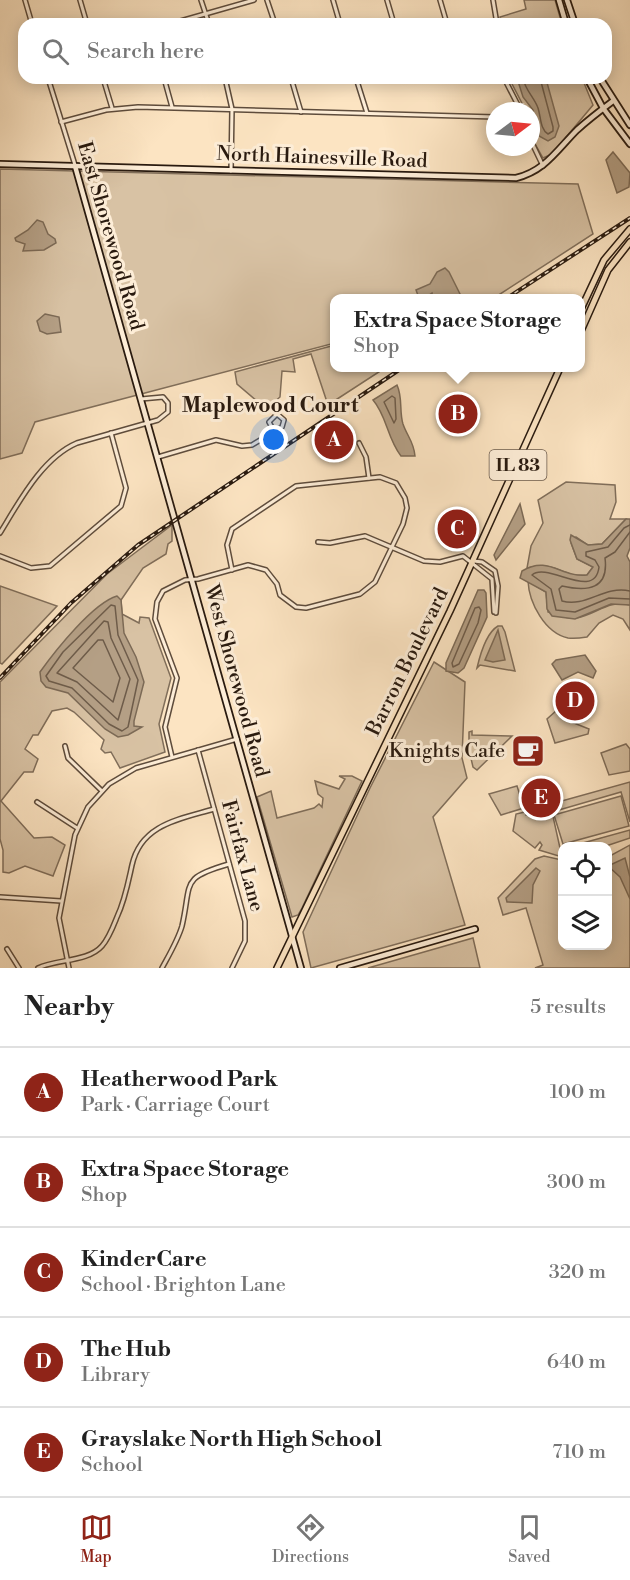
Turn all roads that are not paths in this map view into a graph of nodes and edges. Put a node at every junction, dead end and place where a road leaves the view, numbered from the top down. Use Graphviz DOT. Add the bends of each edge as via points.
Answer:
graph roads {
  1 [pos="25,0"];
  2 [pos="80,0"];
  3 [pos="201,0"];
  4 [pos="254,0"];
  5 [pos="267,0"];
  6 [pos="333,0"];
  7 [pos="387,0"];
  8 [pos="440,0"];
  9 [pos="493,0"];
  10 [pos="559,0"];
  11 [pos="567,0"];
  12 [pos="206,14"];
  13 [pos="30,18"];
  14 [pos="85,18"];
  15 [pos="192,18"];
  16 [pos="207,18"];
  17 [pos="272,18"];
  18 [pos="338,18"];
  19 [pos="392,18"];
  20 [pos="445,18"];
  21 [pos="496,18"];
  22 [pos="564,18"];
  23 [pos="573,18"];
  24 [pos="50,84"];
  25 [pos="105,84"];
  26 [pos="166,84"];
  27 [pos="226,84"];
  28 [pos="293,84"];
  29 [pos="358,84"];
  30 [pos="507,84"];
  31 [pos="590,84"];
  32 [pos="603,84"];
  33 [pos="613,101"];
  34 [pos="516,102"];
  35 [pos="172,107"];
  36 [pos="603,108"];
  37 [pos="112,109"];
  38 [pos="232,109"];
  39 [pos="301,112"];
  40 [pos="367,113"];
  41 [pos="486,117"];
  42 [pos="62,122"];
  43 [pos="630,125"];
  44 [pos="630,144"];
  45 [pos="538,156"];
  46 [pos="0,164"];
  47 [pos="75,166"];
  48 [pos="543,166"];
  49 [pos="231,171"];
  50 [pos="630,229"];
  51 [pos="630,242"];
  52 [pos="585,300"];
  53 [pos="585,322"];
  54 [pos="558,372"];
  55 [pos="142,400"];
  56 [pos="148,423"];
  57 [pos="274,431"];
  58 [pos="111,433"];
  59 [pos="359,443"];
  60 [pos="158,457"];
  61 [pos="369,477"];
  62 [pos="0,533"];
  63 [pos="318,542"];
  64 [pos="392,546"];
  65 [pos="0,556"];
  66 [pos="473,561"];
  67 [pos="232,570"];
  68 [pos="193,579"];
  69 [pos="237,739"];
  70 [pos="65,746"];
  71 [pos="198,750"];
  72 [pos="172,758"];
  73 [pos="102,791"];
  74 [pos="37,802"];
  75 [pos="214,810"];
  76 [pos="77,828"];
  77 [pos="229,864"];
  78 [pos="0,897"];
  79 [pos="62,902"];
  80 [pos="292,936"];
  81 [pos="8,949"];
  82 [pos="67,959"];
  83 [pos="19,968"];
  84 [pos="38,968"];
  85 [pos="69,968"];
  86 [pos="162,968"];
  87 [pos="232,968"];
  88 [pos="277,968"];
  89 [pos="301,968"];
  90 [pos="340,968"];
  91 [pos="348,968"];
  1 -- 13 [label="street"];
  2 -- 14 [label="street"];
  3 -- 12 [label="street"];
  4 -- 12 [label="street"];
  5 -- 17 [label="street"];
  6 -- 18 [label="street"];
  7 -- 19 [label="street"];
  8 -- 20 [label="street"];
  9 -- 21 [label="street"];
  10 -- 22 [label="main road"];
  11 -- 23 [label="main road"];
  12 -- 15 [label="street"];
  12 -- 16 [label="street"];
  24 -- 42 [label="street, East Shorewood Road"];
  25 -- 37 [label="street"];
  26 -- 35 [label="street"];
  27 -- 38 [label="street"];
  28 -- 39 [label="street"];
  29 -- 40 [label="street"];
  30 -- 34 [label="street"];
  31 -- 36 [label="main road"];
  32 -- 33 [label="main road"];
  33 -- 36 [label="main road, North Hainesville Road"];
  33 -- 43 [label="main road"];
  35 -- 37 [label="street"];
  35 -- 38 [label="street"];
  36 -- 44 [label="main road"];
  36 -- 48 [label="main road, North Hainesville Road"];
  37 -- 42 [label="street"];
  38 -- 39 [label="street"];
  38 -- 49 [label="street"];
  39 -- 40 [label="street"];
  40 -- 41 [label="street"];
  42 -- 47 [label="street, East Shorewood Road"];
  45 -- 48 [label="street"];
  46 -- 47 [label="main road, North Hainesville Road"];
  47 -- 49 [label="main road, North Hainesville Road"];
  47 -- 55 [label="main road, East Shorewood Road"];
  48 -- 49 [label="main road, North Hainesville Road" via="516,178"];
  50 -- 52 [label="main road" via="604,260"];
  51 -- 53 [label="main road" via="608,270"];
  54 -- 66 [label="main road, Barron Boulevard / IL 83"];
  55 -- 56 [label="main road, West Shorewood Road"];
  55 -- 56 [label="street" via="164,397 168,403 168,412"];
  56 -- 58 [label="street"];
  56 -- 60 [label="main road, West Shorewood Road"];
  57 -- 57 [label="street" via="269,422 277,414 285,423"];
  57 -- 60 [label="street" via="252,445 216,440"];
  58 -- 62 [label="street" via="77,443 57,456 25,493"];
  58 -- 65 [label="street" via="126,488 121,506 50,566 31,568"];
  59 -- 61 [label="street"];
  60 -- 68 [label="main road, West Shorewood Road"];
  61 -- 64 [label="street" via="396,483 405,498 406,515"];
  61 -- 67 [label="street" via="296,486 248,516 228,537"];
  63 -- 64 [label="street" via="365,536"];
  64 -- 66 [label="street" via="424,561 440,562 463,556"];
  64 -- 67 [label="street" via="369,589 306,608 286,601 266,570 248,566"];
  66 -- 66 [label="street" via="492,579 495,613 495,571"];
  66 -- 80 [label="main road, Barron Boulevard / IL 83"];
  67 -- 68 [label="street"];
  68 -- 69 [label="main road, West Shorewood Road"];
  68 -- 72 [label="street" via="167,588 154,610 177,678 165,727"];
  69 -- 71 [label="street"];
  69 -- 80 [label="main road, West Shorewood Road"];
  70 -- 73 [label="street" via="68,758"];
  71 -- 72 [label="street"];
  71 -- 75 [label="street, Fairfax Lane"];
  72 -- 73 [label="street" via="127,772"];
  73 -- 76 [label="street"];
  74 -- 76 [label="street"];
  75 -- 77 [label="street, Fairfax Lane"];
  75 -- 82 [label="street" via="164,824 146,838 136,852 126,897 107,940 93,952"];
  76 -- 79 [label="street"];
  77 -- 86 [label="street" via="203,872 190,882 181,929"];
  77 -- 87 [label="street, Fairfax Lane" via="246,927"];
  78 -- 79 [label="street"];
  79 -- 82 [label="street" via="58,918"];
  80 -- 88 [label="main road, Barron Boulevard / IL 83"];
  80 -- 89 [label="main road, West Shorewood Road"];
  81 -- 83 [label="street"];
  82 -- 84 [label="street"];
  82 -- 85 [label="street"];
  90 -- 91 [label="main road" via="475,931"];
}
